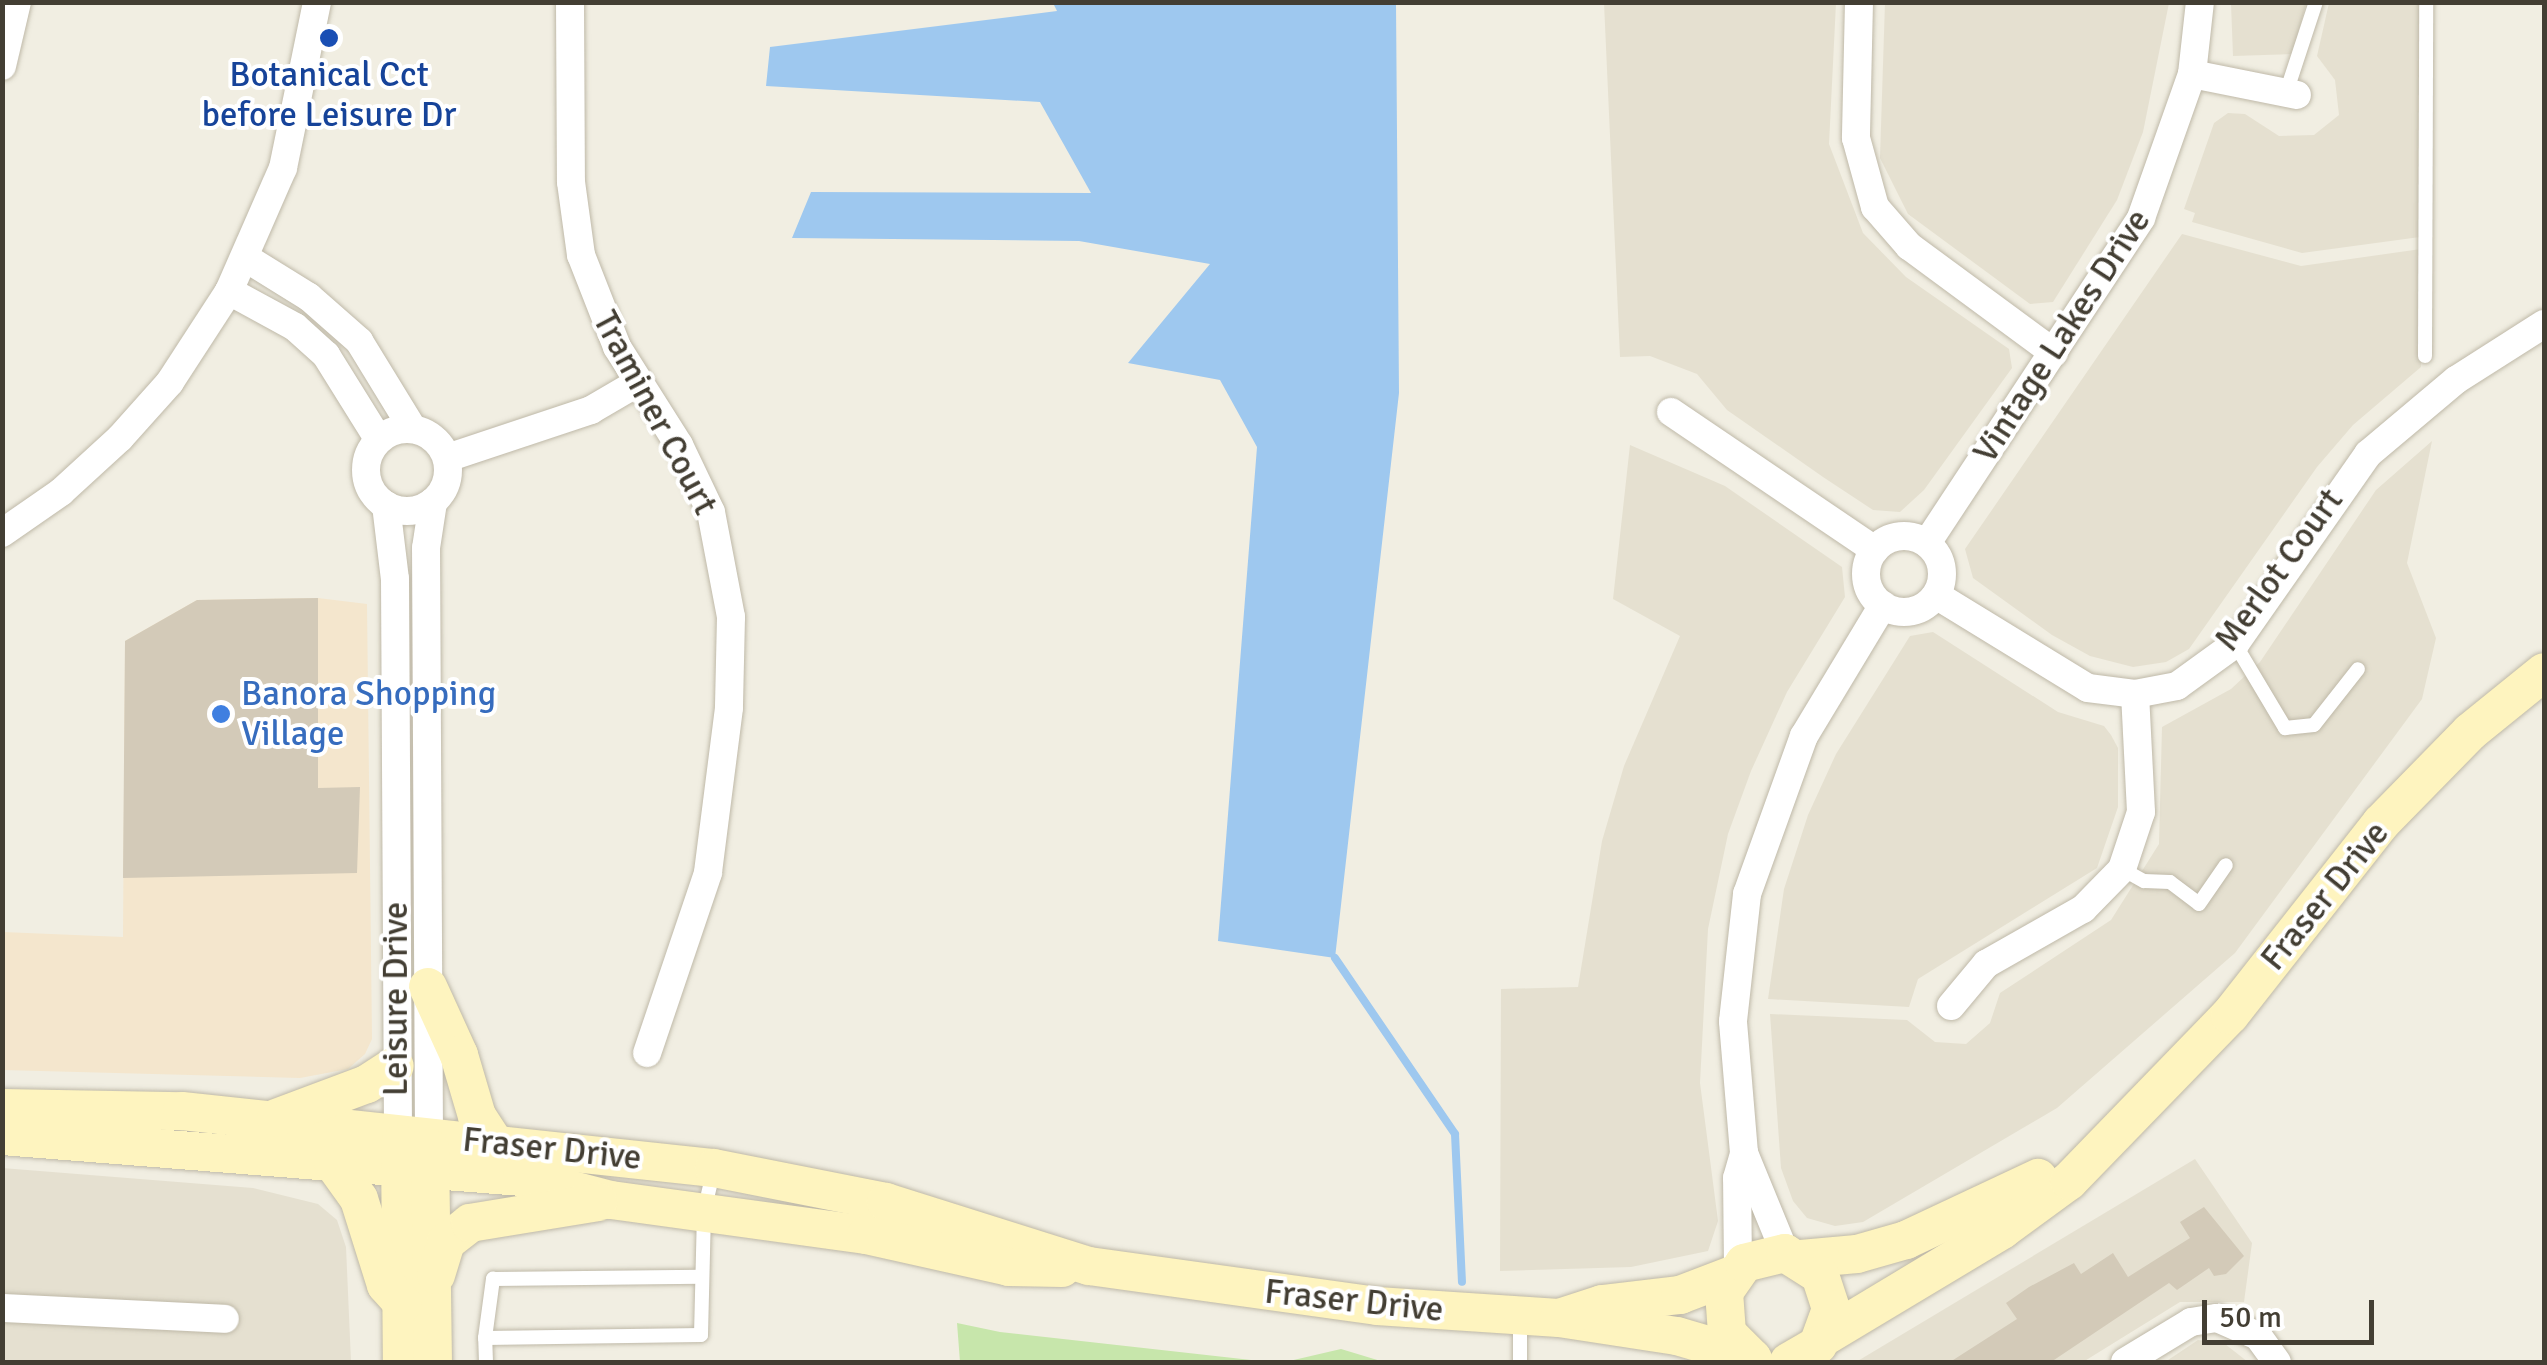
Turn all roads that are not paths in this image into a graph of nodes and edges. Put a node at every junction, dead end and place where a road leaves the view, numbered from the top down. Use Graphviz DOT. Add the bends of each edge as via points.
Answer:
graph roads {
  1 [pos="17,2"];
  2 [pos="316,2"];
  3 [pos="570,2"];
  4 [pos="1860,2"];
  5 [pos="2200,2"];
  6 [pos="2316,2"];
  7 [pos="2426,2"];
  8 [pos="2,66"];
  9 [pos="2192,74"];
  10 [pos="2291,94"];
  11 [pos="246,258"];
  12 [pos="229,291"];
  13 [pos="2544,324"];
  14 [pos="2054,353"];
  15 [pos="2425,356"];
  16 [pos="640,382"];
  17 [pos="1672,412"];
  18 [pos="413,429"];
  19 [pos="379,440"];
  20 [pos="446,458"];
  21 [pos="433,502"];
  22 [pos="386,505"];
  23 [pos="2,533"];
  24 [pos="1926,544"];
  25 [pos="1875,550"];
  26 [pos="1936,596"];
  27 [pos="1883,606"];
  28 [pos="396,636"];
  29 [pos="2235,644"];
  30 [pos="426,664"];
  31 [pos="2358,669"];
  32 [pos="2544,672"];
  33 [pos="2135,694"];
  34 [pos="426,756"];
  35 [pos="2226,866"];
  36 [pos="2122,868"];
  37 [pos="395,886"];
  38 [pos="428,987"];
  39 [pos="1951,1006"];
  40 [pos="647,1052"];
  41 [pos="395,1066"];
  42 [pos="2,1108"];
  43 [pos="273,1119"];
  44 [pos="2118,1131"];
  45 [pos="2,1136"];
  46 [pos="493,1141"];
  47 [pos="415,1151"];
  48 [pos="1744,1153"];
  49 [pos="333,1163"];
  50 [pos="714,1168"];
  51 [pos="611,1200"];
  52 [pos="704,1211"];
  53 [pos="1794,1256"];
  54 [pos="1090,1266"];
  55 [pos="1735,1272"];
  56 [pos="701,1278"];
  57 [pos="418,1293"];
  58 [pos="2,1308"];
  59 [pos="1520,1318"];
  60 [pos="1559,1318"];
  61 [pos="225,1319"];
  62 [pos="485,1338"];
  63 [pos="1786,1357"];
  64 [pos="402,1362"];
  65 [pos="433,1362"];
  66 [pos="486,1362"];
  67 [pos="1520,1362"];
  68 [pos="2125,1362"];
  69 [pos="2278,1362"];
  1 -- 8 [label="street"];
  2 -- 11 [label="street" via="290,144"];
  3 -- 16 [label="street, Traminer Court" via="570,182 581,254 600,312"];
  4 -- 14 [label="street" via="1856,138 1875,207 1909,246"];
  5 -- 9 [label="street, Vintage Lakes Drive"];
  6 -- 10 [label="lane"];
  7 -- 15 [label="lane"];
  9 -- 10 [label="street"];
  9 -- 14 [label="street, Vintage Lakes Drive" via="2141,218"];
  11 -- 12 [label="street"];
  11 -- 18 [label="street" via="310,297 359,341"];
  12 -- 19 [label="street" via="295,327 326,355"];
  12 -- 23 [label="street" via="170,382 120,438 61,492"];
  13 -- 29 [label="street, Merlot Court" via="2456,380 2362,460"];
  14 -- 24 [label="street, Vintage Lakes Drive"];
  16 -- 20 [label="street" via="543,430"];
  16 -- 40 [label="street, Traminer Court" via="711,512 733,649 708,874"];
  17 -- 25 [label="street"];
  18 -- 19 [label="street"];
  18 -- 20 [label="street" via="434,438"];
  19 -- 22 [label="street, Leisure Drive" via="367,474"];
  20 -- 21 [label="street, Leisure Drive" via="446,482"];
  21 -- 22 [label="street" via="410,511"];
  21 -- 30 [label="street, Leisure Drive" via="426,548"];
  22 -- 28 [label="street, Leisure Drive"];
  24 -- 25 [label="street" via="1900,536"];
  24 -- 26 [label="street" via="1942,568"];
  25 -- 27 [label="street" via="1866,579"];
  26 -- 27 [label="street" via="1912,611"];
  26 -- 33 [label="street, Merlot Court" via="2069,681"];
  27 -- 48 [label="street" via="1804,736 1754,867 1733,1020"];
  28 -- 30 [label="lane"];
  28 -- 37 [label="street, Leisure Drive"];
  29 -- 31 [label="lane" via="2286,728 2314,726"];
  29 -- 33 [label="street, Merlot Court" via="2177,686"];
  30 -- 34 [label="street, Leisure Drive"];
  32 -- 44 [label="street, Fraser Drive" via="2470,732 2381,824 2230,1016"];
  33 -- 36 [label="street" via="2141,812"];
  34 -- 37 [label="lane" via="414,776 414,864"];
  34 -- 38 [label="street, Leisure Drive"];
  35 -- 36 [label="lane" via="2200,904 2170,882 2144,882"];
  36 -- 39 [label="street" via="2083,909 1980,970"];
  37 -- 41 [label="street, Leisure Drive"];
  38 -- 46 [label="street" via="459,1054 477,1116"];
  38 -- 47 [label="street, Leisure Drive"];
  41 -- 43 [label="street" via="367,1084"];
  41 -- 47 [label="street, Leisure Drive"];
  42 -- 43 [label="street, Fraser Drive"];
  43 -- 47 [label="street, Fraser Drive"];
  44 -- 53 [label="street, Fraser Drive" via="1959,1220 1878,1249"];
  44 -- 63 [label="street, Fraser Drive" via="2025,1214"];
  45 -- 49 [label="street, Fraser Drive"];
  46 -- 47 [label="street, Fraser Drive"];
  46 -- 50 [label="street, Fraser Drive"];
  47 -- 49 [label="street, Fraser Drive"];
  47 -- 51 [label="street, Fraser Drive"];
  47 -- 57 [label="street, Leisure Drive"];
  48 -- 53 [label="street"];
  48 -- 55 [label="street" via="1737,1178"];
  49 -- 57 [label="street" via="359,1199 386,1284"];
  50 -- 52 [label="lane"];
  50 -- 54 [label="street, Fraser Drive" via="886,1202"];
  51 -- 52 [label="street, Fraser Drive"];
  51 -- 57 [label="street" via="470,1223 446,1242"];
  52 -- 54 [label="street, Fraser Drive" via="866,1235 1009,1267"];
  52 -- 56 [label="lane"];
  53 -- 55 [label="street" via="1761,1255"];
  53 -- 63 [label="street" via="1829,1290 1831,1319"];
  54 -- 59 [label="street, Fraser Drive" via="1319,1300"];
  55 -- 60 [label="street, Fraser Drive" via="1680,1295 1602,1304"];
  55 -- 63 [label="street" via="1722,1300 1722,1322"];
  56 -- 62 [label="lane" via="493,1279"];
  56 -- 62 [label="lane" via="701,1336"];
  57 -- 64 [label="street, Leisure Drive"];
  57 -- 65 [label="street, Leisure Drive"];
  58 -- 61 [label="street"];
  59 -- 60 [label="street, Fraser Drive"];
  59 -- 67 [label="lane"];
  60 -- 63 [label="street, Fraser Drive"];
  62 -- 66 [label="lane"];
  68 -- 69 [label="street" via="2191,1322 2216,1318 2258,1336"];
}
